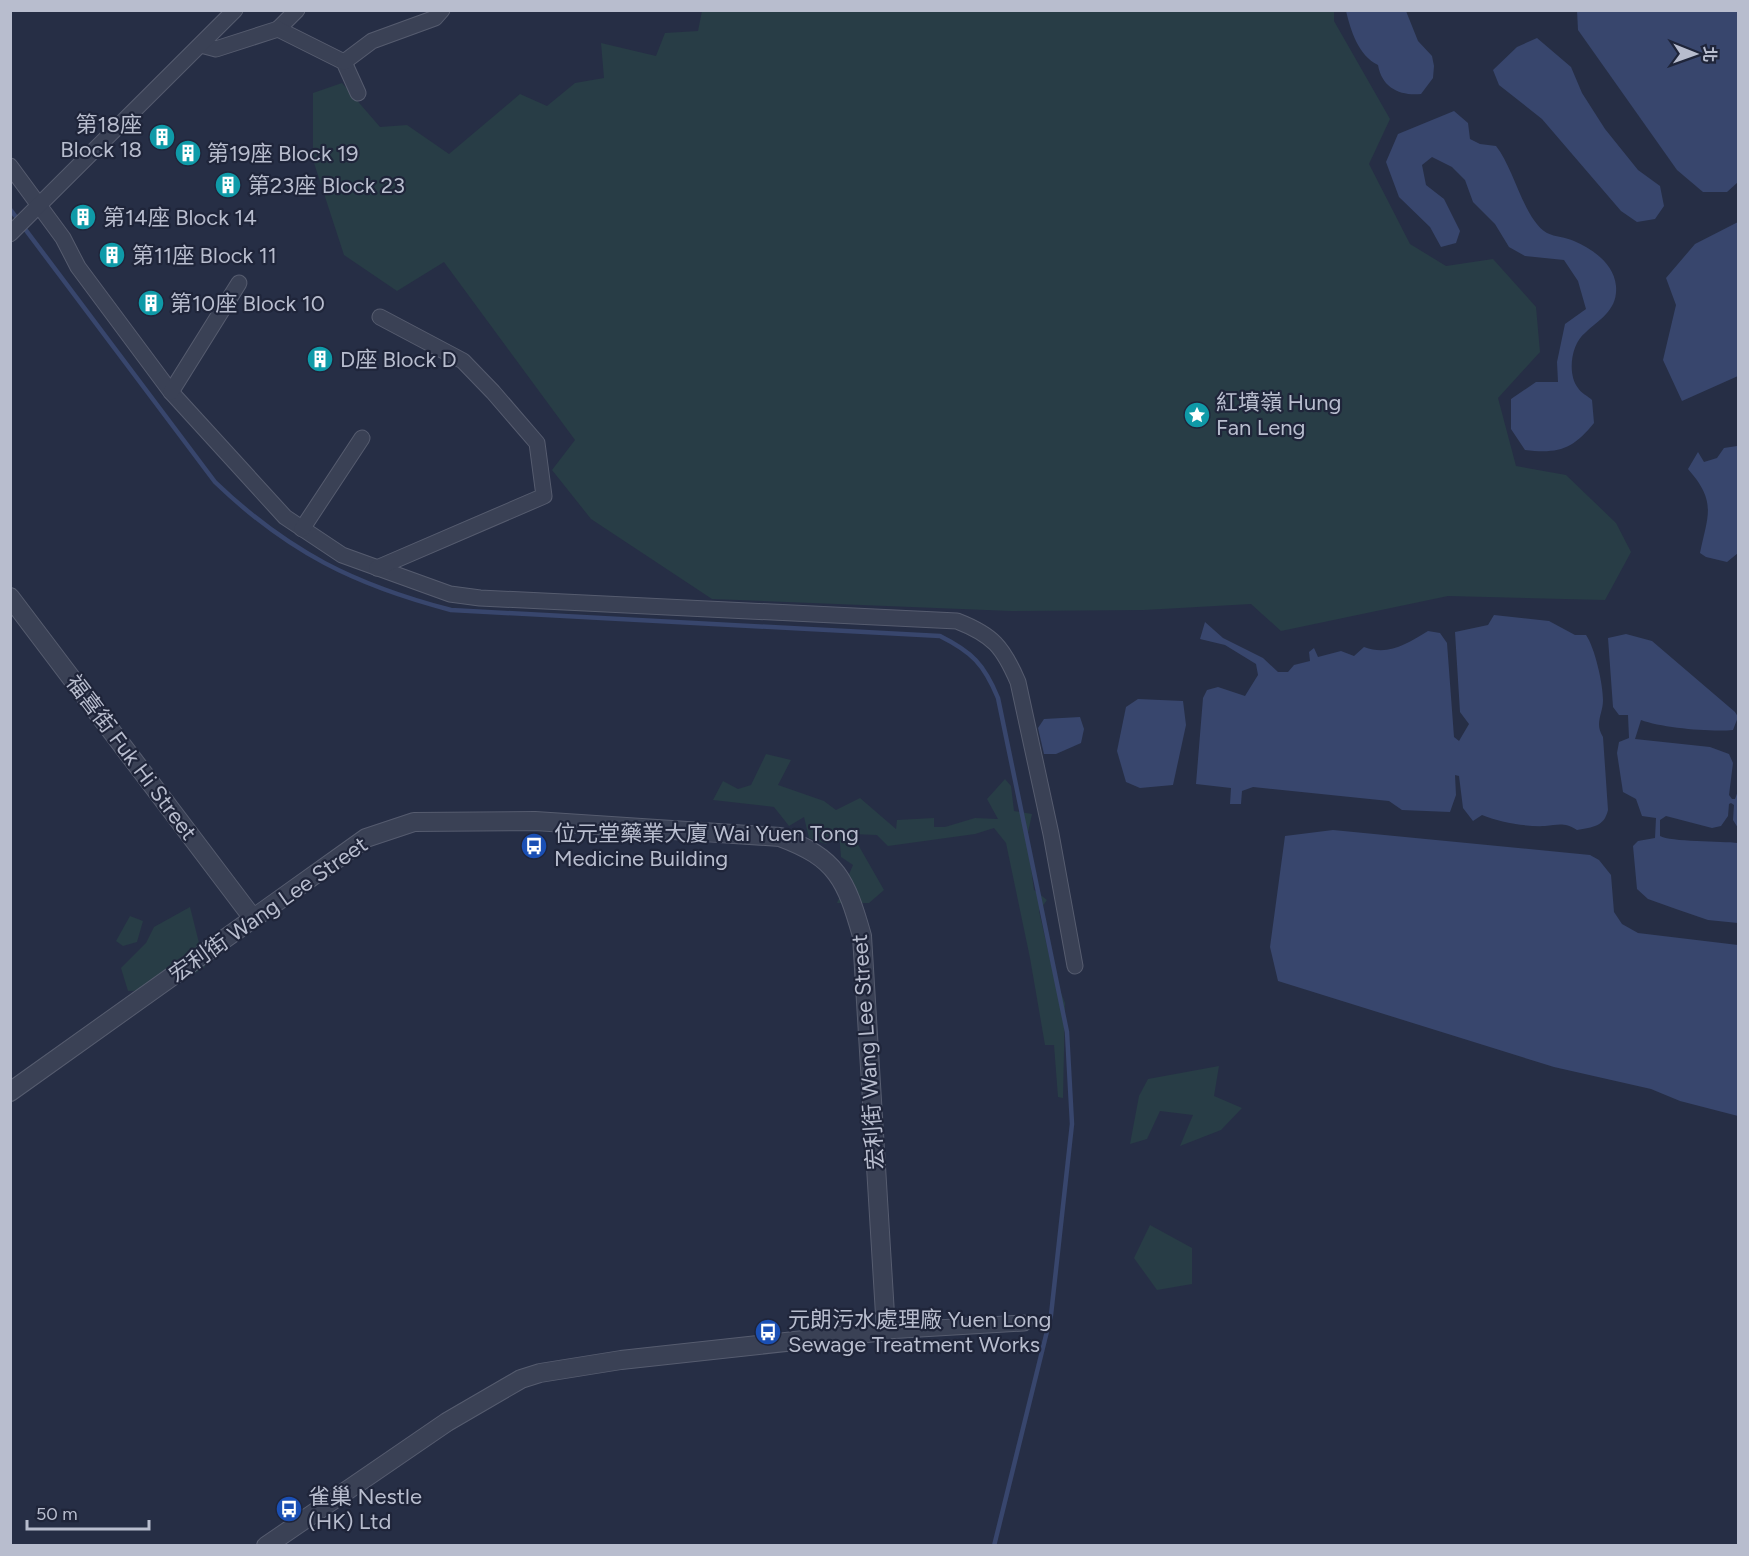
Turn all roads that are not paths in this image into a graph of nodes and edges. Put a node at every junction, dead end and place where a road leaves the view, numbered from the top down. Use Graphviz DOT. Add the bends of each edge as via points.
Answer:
graph roads {
  1 [pos="236,10"];
  2 [pos="297,10"];
  3 [pos="442,10"];
  4 [pos="278,29"];
  5 [pos="201,45"];
  6 [pos="344,62"];
  7 [pos="358,93"];
  8 [pos="10,166"];
  9 [pos="36,208"];
  10 [pos="10,234"];
  11 [pos="239,283"];
  12 [pos="380,317"];
  13 [pos="171,392"];
  14 [pos="362,438"];
  15 [pos="302,529"];
  16 [pos="377,568"];
  17 [pos="10,597"];
  18 [pos="252,917"];
  19 [pos="1075,966"];
  20 [pos="10,1092"];
  21 [pos="1024,1323"];
  22 [pos="886,1331"];
  23 [pos="266,1545"];
  1 -- 5 [label="street"];
  2 -- 4 [label="street"];
  3 -- 6 [label="street" via="435,18 372,40"];
  4 -- 5 [label="street" via="216,49"];
  4 -- 6 [label="street"];
  5 -- 9 [label="street"];
  6 -- 7 [label="street"];
  8 -- 9 [label="street"];
  9 -- 10 [label="street"];
  9 -- 13 [label="street" via="63,238 78,267"];
  11 -- 13 [label="street"];
  12 -- 16 [label="street" via="463,361 494,392 537,443 544,496"];
  13 -- 15 [label="street" via="285,517"];
  14 -- 15 [label="street"];
  15 -- 16 [label="street" via="342,555"];
  16 -- 19 [label="street" via="450,594 480,598 957,621 988,635 1009,660 1018,682 1052,834"];
  17 -- 18 [label="street, 福喜街 Fuk Hi Street"];
  18 -- 20 [label="street, 宏利街 Wang Lee Street"];
  18 -- 22 [label="street, 宏利街 Wang Lee Street" via="366,838 414,822 536,821 746,833 780,837 806,847 844,882 862,936"];
  21 -- 22 [label="street"];
  22 -- 23 [label="street" via="621,1360 521,1379 447,1422"];
}
